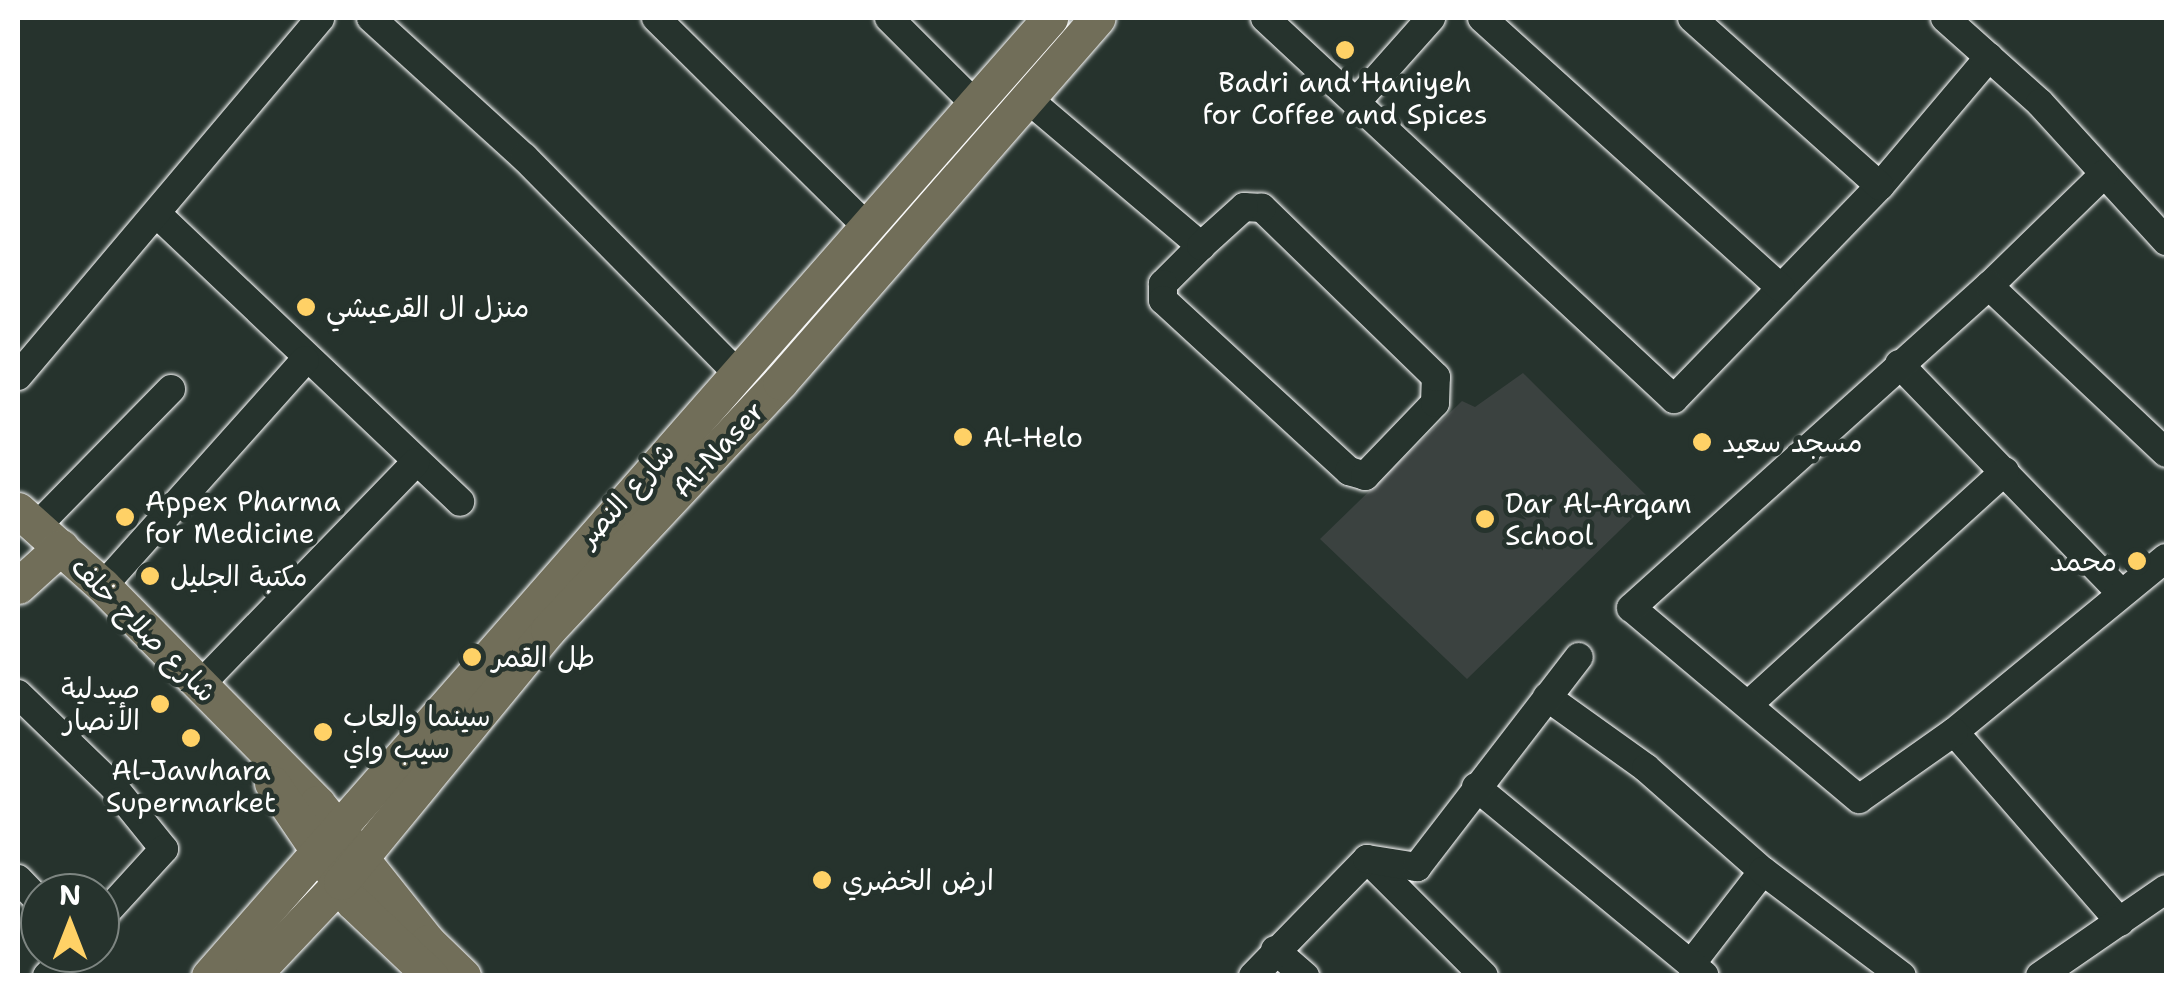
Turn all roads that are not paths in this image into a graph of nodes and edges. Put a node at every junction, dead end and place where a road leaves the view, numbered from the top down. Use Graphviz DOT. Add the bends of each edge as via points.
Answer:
graph roads {
  1 [pos="320,18"];
  2 [pos="371,18"];
  3 [pos="656,18"];
  4 [pos="889,18"];
  5 [pos="1050,18"];
  6 [pos="1098,18"];
  7 [pos="1265,18"];
  8 [pos="1431,18"];
  9 [pos="1482,18"];
  10 [pos="1692,18"];
  11 [pos="1946,18"];
  12 [pos="1989,57"];
  13 [pos="1030,100"];
  14 [pos="1358,100"];
  15 [pos="974,104"];
  16 [pos="2104,174"];
  17 [pos="1880,186"];
  18 [pos="158,214"];
  19 [pos="866,226"];
  20 [pos="2166,241"];
  21 [pos="1201,246"];
  22 [pos="1989,286"];
  23 [pos="1781,288"];
  24 [pos="304,360"];
  25 [pos="1899,364"];
  26 [pos="735,371"];
  27 [pos="18,376"];
  28 [pos="170,389"];
  29 [pos="2166,452"];
  30 [pos="415,463"];
  31 [pos="2005,471"];
  32 [pos="460,502"];
  33 [pos="38,528"];
  34 [pos="2166,558"];
  35 [pos="18,586"];
  36 [pos="103,586"];
  37 [pos="2120,592"];
  38 [pos="1578,658"];
  39 [pos="201,684"];
  40 [pos="18,694"];
  41 [pos="1547,697"];
  42 [pos="1749,704"];
  43 [pos="1954,732"];
  44 [pos="1476,787"];
  45 [pos="342,855"];
  46 [pos="1367,860"];
  47 [pos="1763,871"];
  48 [pos="2166,889"];
  49 [pos="120,898"];
  50 [pos="2120,922"];
  51 [pos="1275,950"];
  52 [pos="1698,970"];
  53 [pos="209,976"];
  54 [pos="252,976"];
  55 [pos="431,976"];
  56 [pos="463,976"];
  57 [pos="1253,976"];
  58 [pos="1306,976"];
  59 [pos="1484,976"];
  60 [pos="1902,976"];
  61 [pos="2040,976"];
  1 -- 18 [label="street"];
  2 -- 26 [label="street" via="524,156"];
  3 -- 19 [label="street"];
  4 -- 15 [label="street"];
  5 -- 15 [label="main road, شارع النصر"];
  6 -- 13 [label="main road, Al-Naser"];
  7 -- 14 [label="street"];
  8 -- 14 [label="street"];
  9 -- 23 [label="street"];
  10 -- 17 [label="street"];
  11 -- 12 [label="street"];
  12 -- 16 [label="street"];
  12 -- 17 [label="street"];
  13 -- 21 [label="street"];
  13 -- 45 [label="main road, Al-Naser" via="780,382"];
  14 -- 23 [label="street" via="1674,398"];
  15 -- 19 [label="main road, شارع النصر"];
  16 -- 20 [label="street"];
  16 -- 22 [label="street"];
  17 -- 23 [label="street"];
  18 -- 24 [label="street"];
  18 -- 27 [label="street"];
  19 -- 26 [label="main road, شارع النصر"];
  21 -- 21 [label="street" via="1162,284 1162,300 1349,471 1365,476 1435,404 1436,376 1262,208 1244,207"];
  22 -- 25 [label="street"];
  22 -- 29 [label="street"];
  24 -- 30 [label="street"];
  24 -- 36 [label="street"];
  25 -- 31 [label="street"];
  25 -- 42 [label="street" via="1630,608"];
  26 -- 45 [label="main road, شارع النصر"];
  28 -- 33 [label="street"];
  30 -- 32 [label="street"];
  30 -- 39 [label="street"];
  31 -- 37 [label="street"];
  31 -- 42 [label="street"];
  33 -- 35 [label="main road"];
  33 -- 36 [label="main road, شارع صلاح خلف"];
  34 -- 37 [label="street"];
  36 -- 39 [label="main road, شارع صلاح خلف"];
  37 -- 43 [label="street"];
  38 -- 41 [label="street"];
  39 -- 45 [label="main road, شارع صلاح خلف"];
  40 -- 49 [label="street" via="113,786 164,848"];
  41 -- 44 [label="street"];
  41 -- 47 [label="street" via="1646,768"];
  42 -- 43 [label="street" via="1859,800"];
  43 -- 50 [label="street"];
  44 -- 46 [label="street" via="1417,867"];
  44 -- 52 [label="street"];
  45 -- 53 [label="main road, شارع النصر"];
  45 -- 54 [label="main road, شارع النصر"];
  45 -- 55 [label="main road, شارع صلاح خلف"];
  45 -- 56 [label="main road, شارع صلاح خلف"];
  46 -- 51 [label="street"];
  46 -- 59 [label="street"];
  47 -- 52 [label="street"];
  47 -- 60 [label="street"];
  48 -- 50 [label="street"];
  50 -- 61 [label="street"];
  51 -- 57 [label="street"];
  51 -- 58 [label="street"];
}
